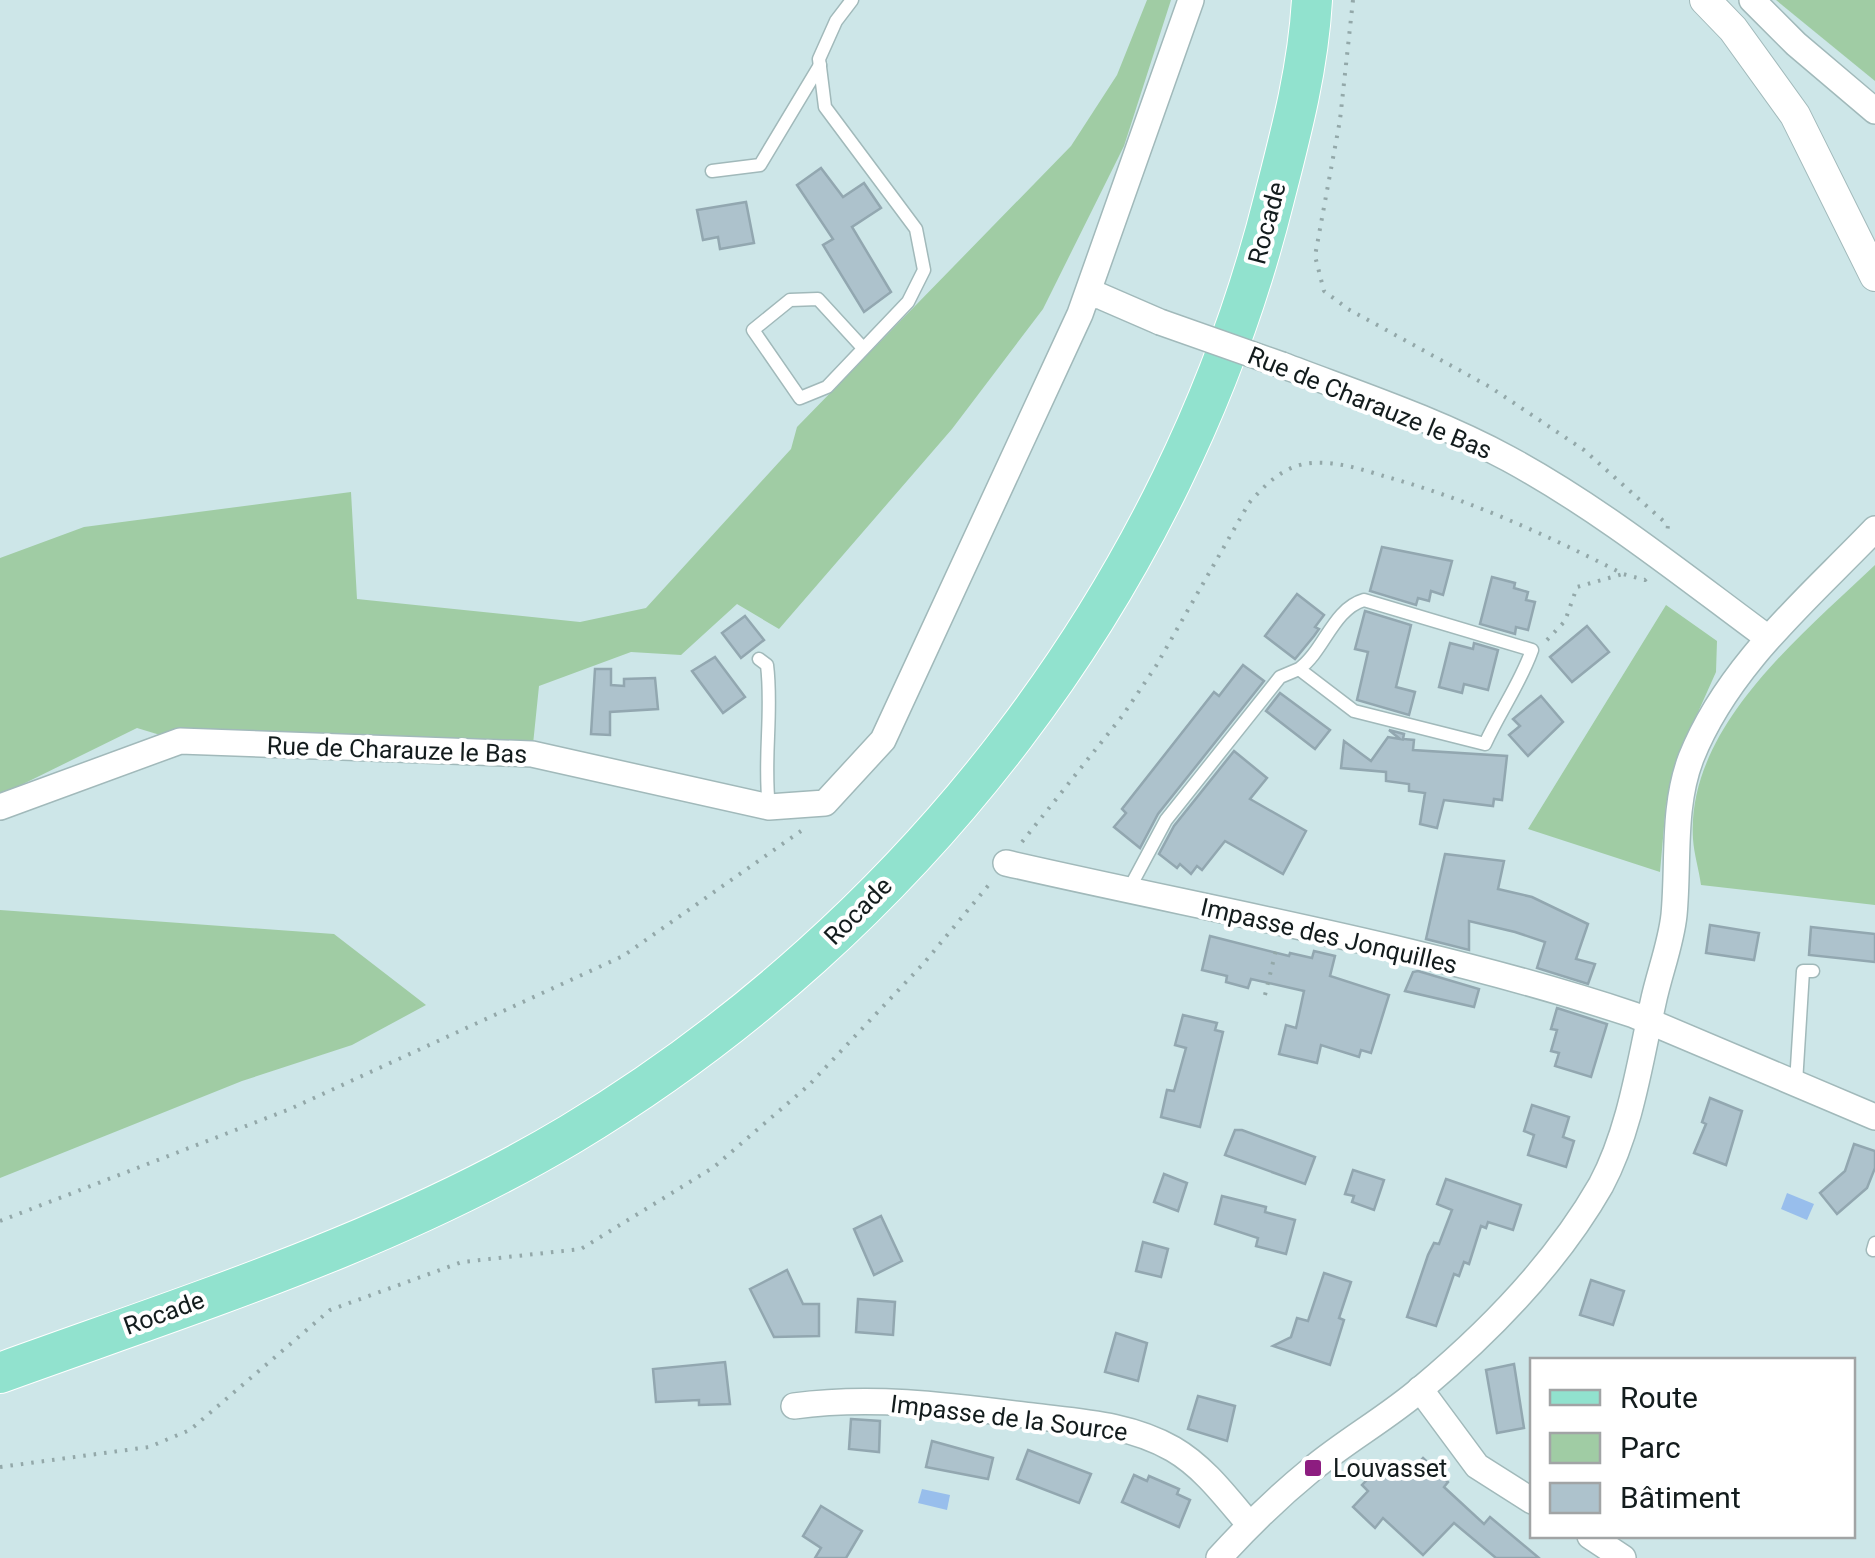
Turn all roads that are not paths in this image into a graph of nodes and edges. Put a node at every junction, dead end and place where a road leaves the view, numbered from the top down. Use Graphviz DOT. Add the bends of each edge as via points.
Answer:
graph roads {
  1 [pos="852,0"];
  2 [pos="1191,0"];
  3 [pos="1312,0"];
  4 [pos="1329,0"];
  5 [pos="1706,0"];
  6 [pos="1752,0"];
  7 [pos="1309,54"];
  8 [pos="820,65"];
  9 [pos="1875,111"];
  10 [pos="712,171"];
  11 [pos="1875,276"];
  12 [pos="1089,295"];
  13 [pos="863,348"];
  14 [pos="1875,529"];
  15 [pos="1768,638"];
  16 [pos="759,659"];
  17 [pos="1299,668"];
  18 [pos="0,807"];
  19 [pos="769,807"];
  20 [pos="1006,863"];
  21 [pos="1128,891"];
  22 [pos="1813,971"];
  23 [pos="1649,1021"];
  24 [pos="1796,1083"];
  25 [pos="1829,1098"];
  26 [pos="1875,1100"];
  27 [pos="1875,1117"];
  28 [pos="0,1373"];
  29 [pos="1420,1389"];
  30 [pos="794,1406"];
  31 [pos="1530,1499"];
  32 [pos="1250,1524"];
  33 [pos="1593,1538"];
  34 [pos="1219,1558"];
  35 [pos="1622,1558"];
  1 -- 8 [label="lane" via="836,21"];
  2 -- 12 [label="street, Rue de Charauze le Bas"];
  3 -- 7 [label="main road, Rocade"];
  4 -- 7 [label="main road, Rocade"];
  5 -- 11 [label="street" via="1795,115"];
  6 -- 9 [label="street"];
  7 -- 28 [label="main road, Rocade" via="1238,320 1158,508 1047,691 948,817 868,903 776,988 650,1084 490,1179 367,1236"];
  8 -- 10 [label="lane" via="760,165"];
  8 -- 13 [label="lane" via="825,107 916,229 924,270 908,302"];
  12 -- 15 [label="street, Rue de Charauze le Bas, bridge" via="1426,420 1506,457 1607,520"];
  12 -- 19 [label="street, Rue de Charauze le Bas" via="883,740 824,803"];
  13 -- 13 [label="lane" via="827,387 800,398 752,330 790,300 818,299"];
  14 -- 15 [label="street"];
  15 -- 23 [label="street" via="1708,724 1684,782 1674,918"];
  16 -- 19 [label="lane" via="768,666 770,686"];
  17 -- 17 [label="lane" via="1354,711 1485,744 1532,650 1364,600 1345,612"];
  17 -- 21 [label="lane" via="1280,677 1166,820"];
  18 -- 19 [label="street, Rue de Charauze le Bas" via="180,741 532,754"];
  20 -- 21 [label="street, Impasse des Jonquilles"];
  21 -- 23 [label="street, Impasse des Jonquilles" via="1411,953"];
  22 -- 24 [label="lane" via="1803,971"];
  23 -- 24 [label="street, Impasse des Jonquilles"];
  23 -- 29 [label="street" via="1621,1134 1577,1224 1491,1324"];
  24 -- 25 [label="street, Impasse des Jonquilles"];
  25 -- 26 [label="street"];
  25 -- 27 [label="street, Impasse des Jonquilles"];
  29 -- 31 [label="street" via="1477,1466"];
  29 -- 32 [label="street"];
  30 -- 32 [label="street, Impasse de la Source" via="921,1402 1129,1428 1199,1469"];
  32 -- 34 [label="street"];
  33 -- 35 [label="street"];
}
